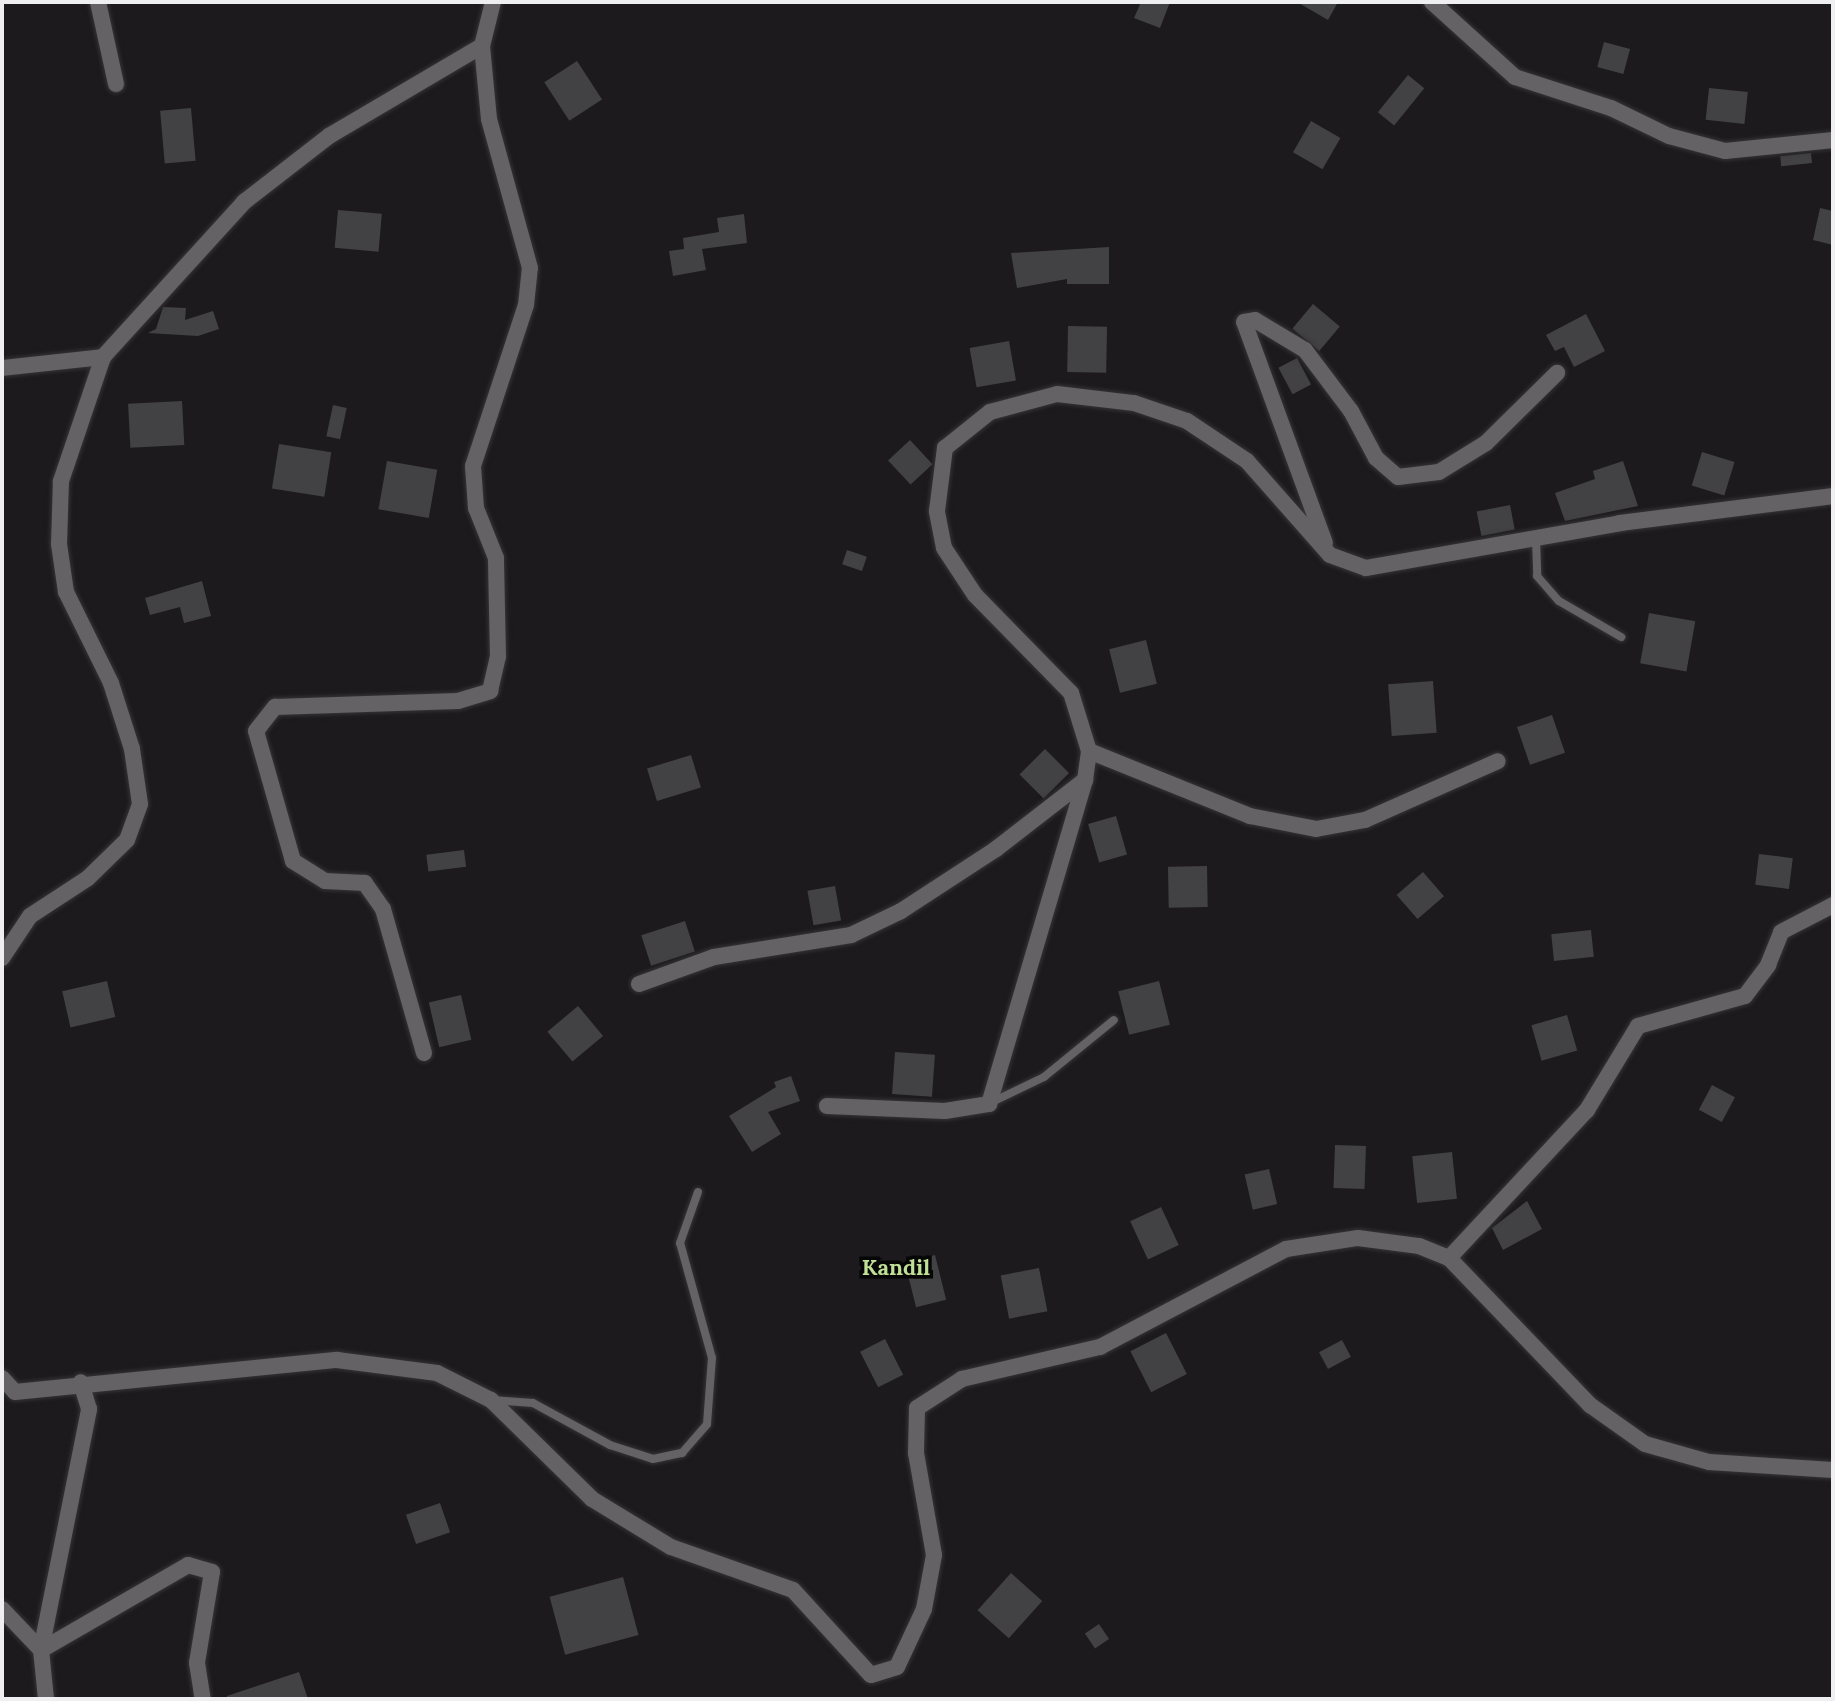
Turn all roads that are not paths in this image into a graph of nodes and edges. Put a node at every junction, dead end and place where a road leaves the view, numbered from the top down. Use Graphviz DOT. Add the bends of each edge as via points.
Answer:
graph roads {
  1 [pos="98,2"];
  2 [pos="493,2"];
  3 [pos="1432,2"];
  4 [pos="482,46"];
  5 [pos="116,84"];
  6 [pos="1833,140"];
  7 [pos="103,357"];
  8 [pos="2,368"];
  9 [pos="1557,373"];
  10 [pos="1833,496"];
  11 [pos="1536,539"];
  12 [pos="1330,555"];
  13 [pos="1621,637"];
  14 [pos="1089,751"];
  15 [pos="1498,761"];
  16 [pos="1085,780"];
  17 [pos="1833,905"];
  18 [pos="2,958"];
  19 [pos="639,984"];
  20 [pos="1114,1020"];
  21 [pos="424,1053"];
  22 [pos="989,1104"];
  23 [pos="827,1106"];
  24 [pos="698,1192"];
  25 [pos="1449,1258"];
  26 [pos="2,1378"];
  27 [pos="81,1382"];
  28 [pos="491,1400"];
  29 [pos="1833,1470"];
  30 [pos="2,1609"];
  31 [pos="41,1650"];
  32 [pos="46,1699"];
  33 [pos="203,1699"];
  1 -- 5 [label="street"];
  2 -- 4 [label="street"];
  3 -- 6 [label="street" via="1515,77 1611,108 1669,136 1725,151"];
  4 -- 7 [label="street" via="329,136 244,202"];
  4 -- 21 [label="street" via="489,119 530,268 526,305 473,466 476,508 496,558 498,657 490,691 458,701 275,707 256,731 293,861 325,881 365,883 383,909"];
  7 -- 8 [label="street"];
  7 -- 18 [label="street" via="61,481 59,544 66,592 111,683 132,749 140,804 127,840 88,878 30,916"];
  9 -- 12 [label="street" via="1486,443 1439,472 1398,477 1376,458 1351,411 1305,350 1255,320 1244,322"];
  10 -- 11 [label="street"];
  11 -- 12 [label="street" via="1366,568"];
  11 -- 13 [label="lane" via="1537,576 1559,601"];
  12 -- 14 [label="street" via="1247,461 1187,421 1134,403 1057,394 990,412 945,448 937,511 944,548 975,595 1071,693"];
  14 -- 15 [label="street" via="1250,816 1316,829 1365,820"];
  14 -- 16 [label="street"];
  16 -- 19 [label="street" via="996,849 901,911 851,935 714,957"];
  16 -- 22 [label="street"];
  17 -- 25 [label="street" via="1781,932 1768,965 1745,996 1638,1026 1587,1110"];
  20 -- 22 [label="lane" via="1044,1077"];
  22 -- 23 [label="street" via="945,1111"];
  24 -- 28 [label="lane" via="680,1243 712,1358 707,1424 682,1453 653,1459 610,1445 533,1403"];
  25 -- 28 [label="street" via="1419,1246 1358,1238 1286,1249 1100,1347 962,1379 917,1408 916,1453 934,1555 924,1609 897,1667 871,1675 793,1590 671,1547 592,1499"];
  25 -- 29 [label="street" via="1580,1395 1645,1444 1709,1462"];
  26 -- 27 [label="street" via="15,1392"];
  27 -- 28 [label="street" via="337,1360 437,1373"];
  27 -- 31 [label="street" via="89,1409"];
  30 -- 31 [label="street"];
  31 -- 32 [label="street"];
  31 -- 33 [label="street" via="188,1565 212,1572 197,1663"];
}
